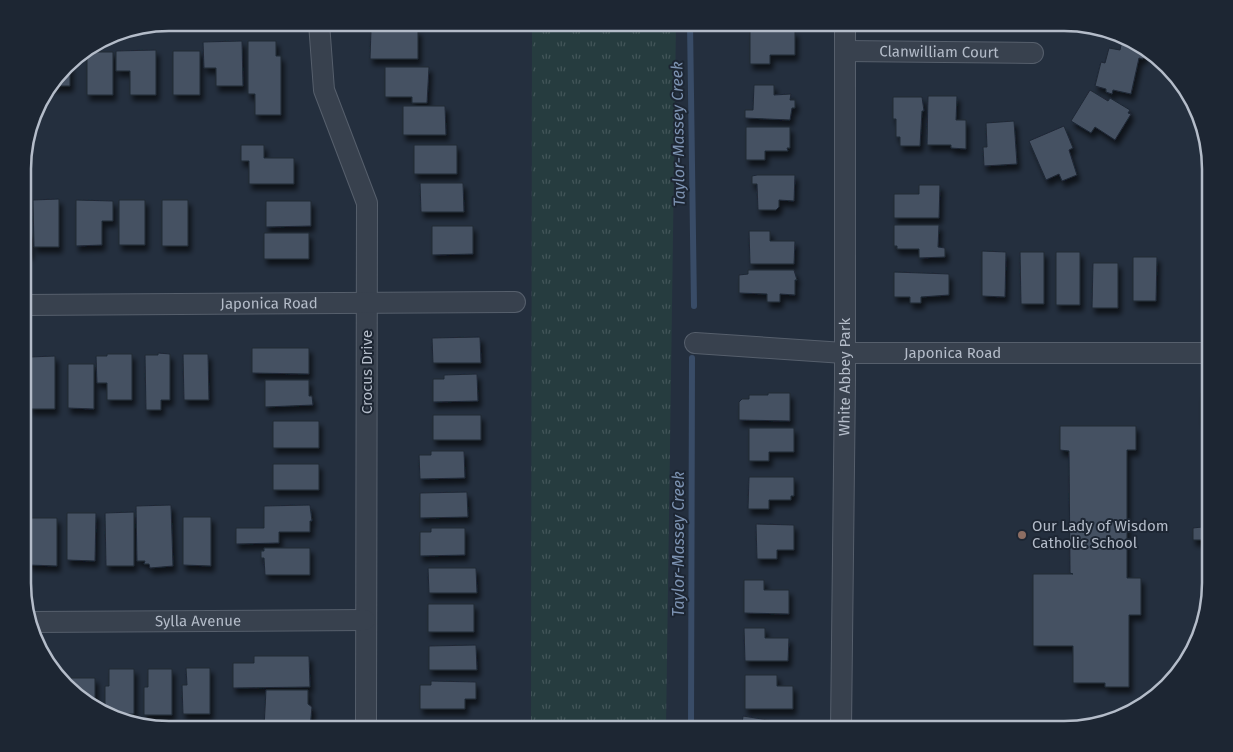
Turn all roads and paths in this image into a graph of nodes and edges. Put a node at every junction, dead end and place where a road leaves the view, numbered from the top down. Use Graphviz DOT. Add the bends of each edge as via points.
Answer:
graph roads {
  1 [pos="321,31"];
  2 [pos="845,31"];
  3 [pos="845,51"];
  4 [pos="1033,53"];
  5 [pos="367,302"];
  6 [pos="515,302"];
  7 [pos="31,305"];
  8 [pos="695,343"];
  9 [pos="844,353"];
  10 [pos="1201,353"];
  11 [pos="366,620"];
  12 [pos="38,622"];
  13 [pos="841,720"];
  14 [pos="366,721"];
  1 -- 5 [label="street, Crocus Drive" via="324,90 366,203"];
  2 -- 3 [label="street, White Abbey Park"];
  3 -- 4 [label="street, Clanwilliam Court"];
  3 -- 9 [label="street, White Abbey Park"];
  5 -- 6 [label="street, Japonica Road"];
  5 -- 7 [label="street, Japonica Road"];
  5 -- 11 [label="street, Crocus Drive"];
  8 -- 9 [label="street, Japonica Road"];
  9 -- 10 [label="street, Japonica Road"];
  9 -- 13 [label="street, White Abbey Park"];
  11 -- 12 [label="street, Sylla Avenue"];
  11 -- 14 [label="street, Crocus Drive"];
}
